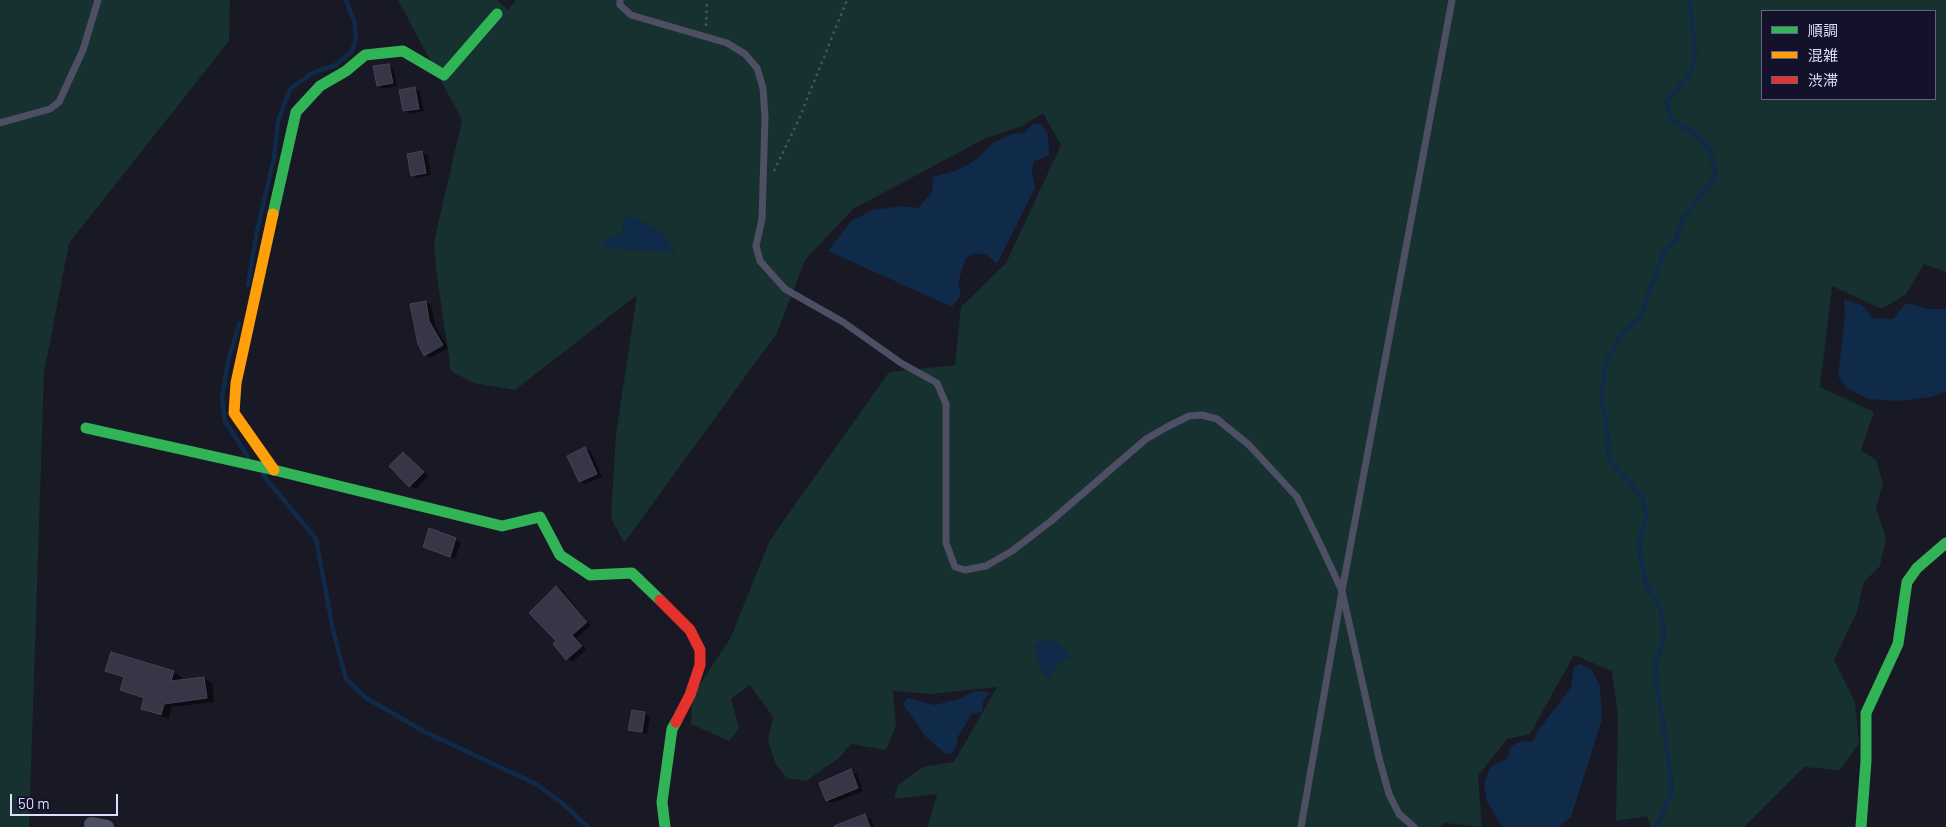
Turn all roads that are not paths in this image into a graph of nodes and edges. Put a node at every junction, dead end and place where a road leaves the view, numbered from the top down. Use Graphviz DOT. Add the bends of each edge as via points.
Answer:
graph roads {
  1 [pos="98,0"];
  2 [pos="620,0"];
  3 [pos="1452,0"];
  4 [pos="497,14"];
  5 [pos="0,123"];
  6 [pos="86,428"];
  7 [pos="274,470"];
  8 [pos="1946,543"];
  9 [pos="1342,591"];
  10 [pos="91,824"];
  11 [pos="107,827"];
  12 [pos="665,827"];
  13 [pos="1301,827"];
  14 [pos="1414,827"];
  15 [pos="1860,827"];
  1 -- 5 [label="lane" via="83,50 59,102 50,108"];
  2 -- 9 [label="lane" via="631,15 727,43 745,54 757,68 763,88 765,118 762,219 756,246 760,261 785,289 937,383 946,404 946,543 955,567 965,570 986,566 1012,551 1146,439 1190,416 1202,415 1217,419 1249,445 1297,498"];
  3 -- 9 [label="lane"];
  4 -- 7 [label="street" via="444,76 403,51 365,55 320,86 296,112 236,383 234,413"];
  6 -- 7 [label="street"];
  7 -- 12 [label="street" via="502,526 540,517 560,555 590,575 632,574 690,630 700,650 700,665 690,695 672,729 662,802"];
  8 -- 15 [label="street" via="1907,582 1898,644 1866,713 1866,761"];
  9 -- 13 [label="lane"];
  9 -- 14 [label="lane" via="1389,794 1398,814"];
  10 -- 11 [label="street"];
}
